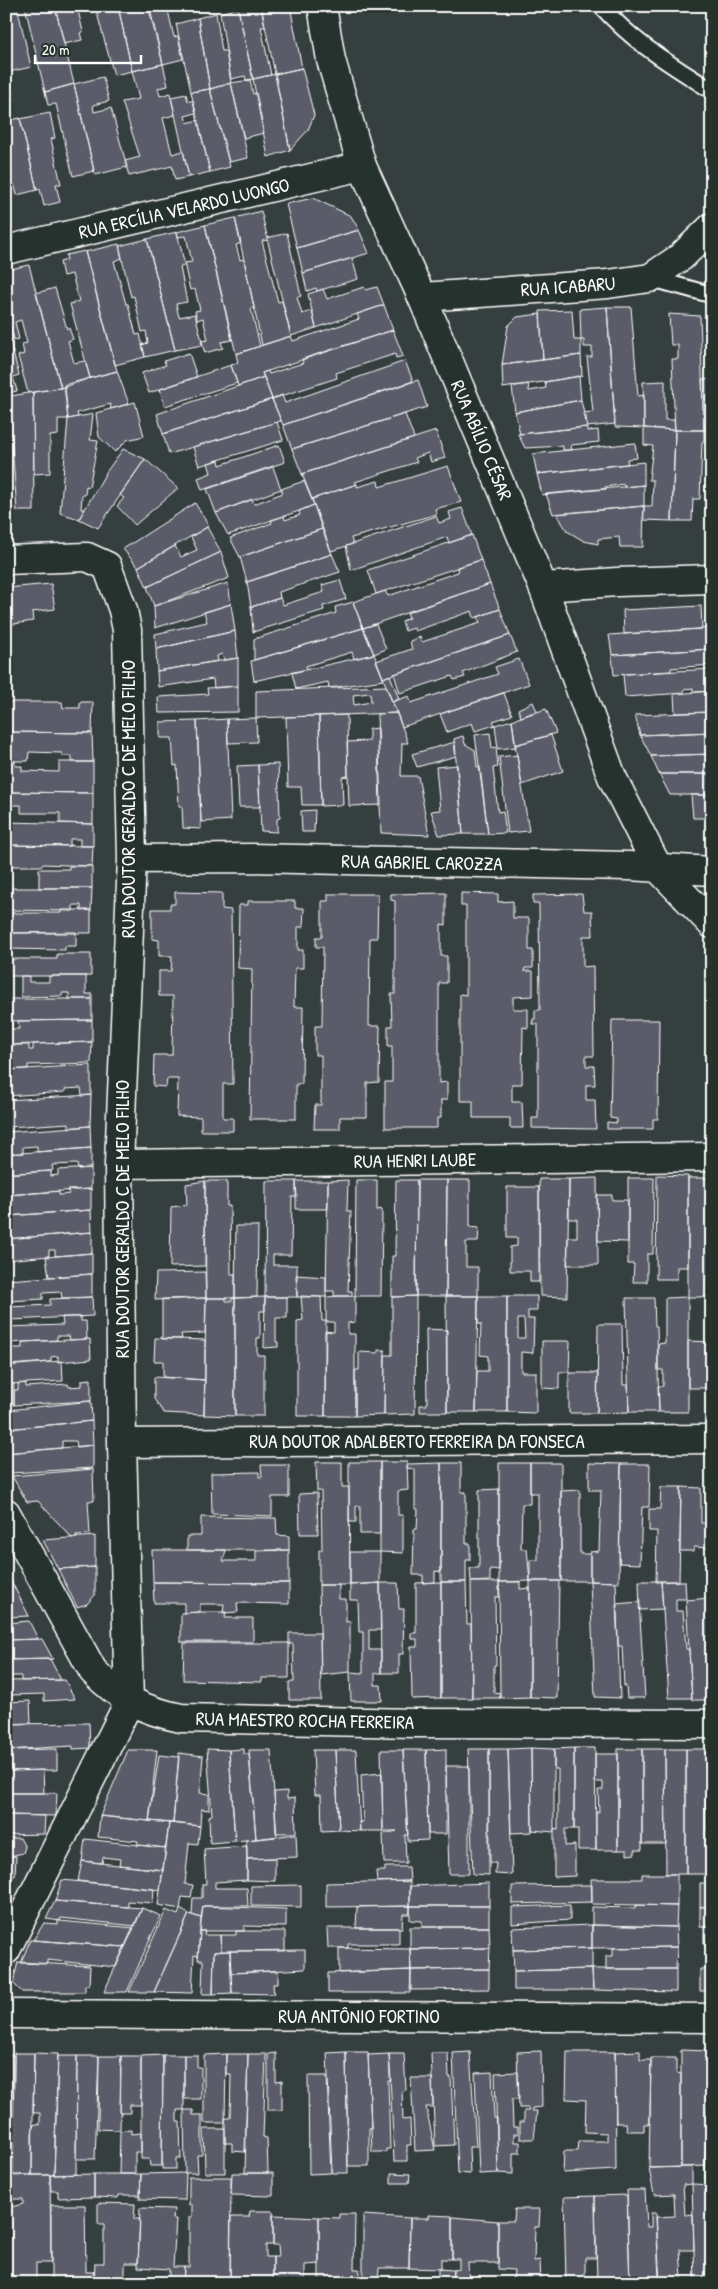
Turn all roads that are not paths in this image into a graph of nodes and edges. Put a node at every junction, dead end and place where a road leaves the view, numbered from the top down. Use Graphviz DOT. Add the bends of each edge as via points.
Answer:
graph roads {
  1 [pos="322,6"];
  2 [pos="601,6"];
  3 [pos="712,91"];
  4 [pos="362,166"];
  5 [pos="712,227"];
  6 [pos="6,250"];
  7 [pos="650,278"];
  8 [pos="712,295"];
  9 [pos="422,297"];
  10 [pos="6,560"];
  11 [pos="712,580"];
  12 [pos="543,587"];
  13 [pos="132,859"];
  14 [pos="658,868"];
  15 [pos="712,871"];
  16 [pos="712,924"];
  17 [pos="712,1157"];
  18 [pos="119,1164"];
  19 [pos="712,1439"];
  20 [pos="122,1443"];
  21 [pos="6,1513"];
  22 [pos="129,1702"];
  23 [pos="712,1724"];
  24 [pos="6,1950"];
  25 [pos="6,2014"];
  26 [pos="712,2018"];
  1 -- 4 [label="street, RUA ABÍLIO CÉSAR" via="331,60"];
  2 -- 3 [label="lane" via="623,31"];
  4 -- 6 [label="street, RUA ERCÍLIA VELARDO LUONGO"];
  4 -- 9 [label="street, RUA ABÍLIO CÉSAR"];
  5 -- 7 [label="street" via="681,257"];
  7 -- 8 [label="lane, RUA ICABARU"];
  7 -- 9 [label="street, RUA ICABARU"];
  9 -- 12 [label="street, RUA ABÍLIO CÉSAR"];
  10 -- 13 [label="street, RUA DOUTOR GERALDO C DE MELO FILHO" via="87,556 106,566 127,630"];
  11 -- 12 [label="street"];
  12 -- 14 [label="street, RUA ABÍLIO CÉSAR" via="612,776"];
  13 -- 14 [label="street, RUA GABRIEL CAROZZA" via="261,858"];
  13 -- 18 [label="street, RUA DOUTOR GERALDO C DE MELO FILHO"];
  14 -- 15 [label="street, RUA GABRIEL CAROZZA"];
  14 -- 16 [label="street, RUA ABÍLIO CÉSAR"];
  17 -- 18 [label="street, RUA HENRI LAUBE"];
  18 -- 20 [label="street, RUA DOUTOR GERALDO C DE MELO FILHO"];
  19 -- 20 [label="street, RUA DOUTOR ADALBERTO FERREIRA DA FONSECA"];
  20 -- 22 [label="street, RUA DOUTOR GERALDO C DE MELO FILHO"];
  21 -- 22 [label="street, RUA MAESTRO ROCHA FERREIRA" via="93,1671"];
  22 -- 23 [label="street, RUA MAESTRO ROCHA FERREIRA" via="156,1713 181,1718"];
  22 -- 24 [label="street, RUA DOUTOR GERALDO C DE MELO FILHO"];
  25 -- 26 [label="street, RUA ANTÔNIO FORTINO"];
}
